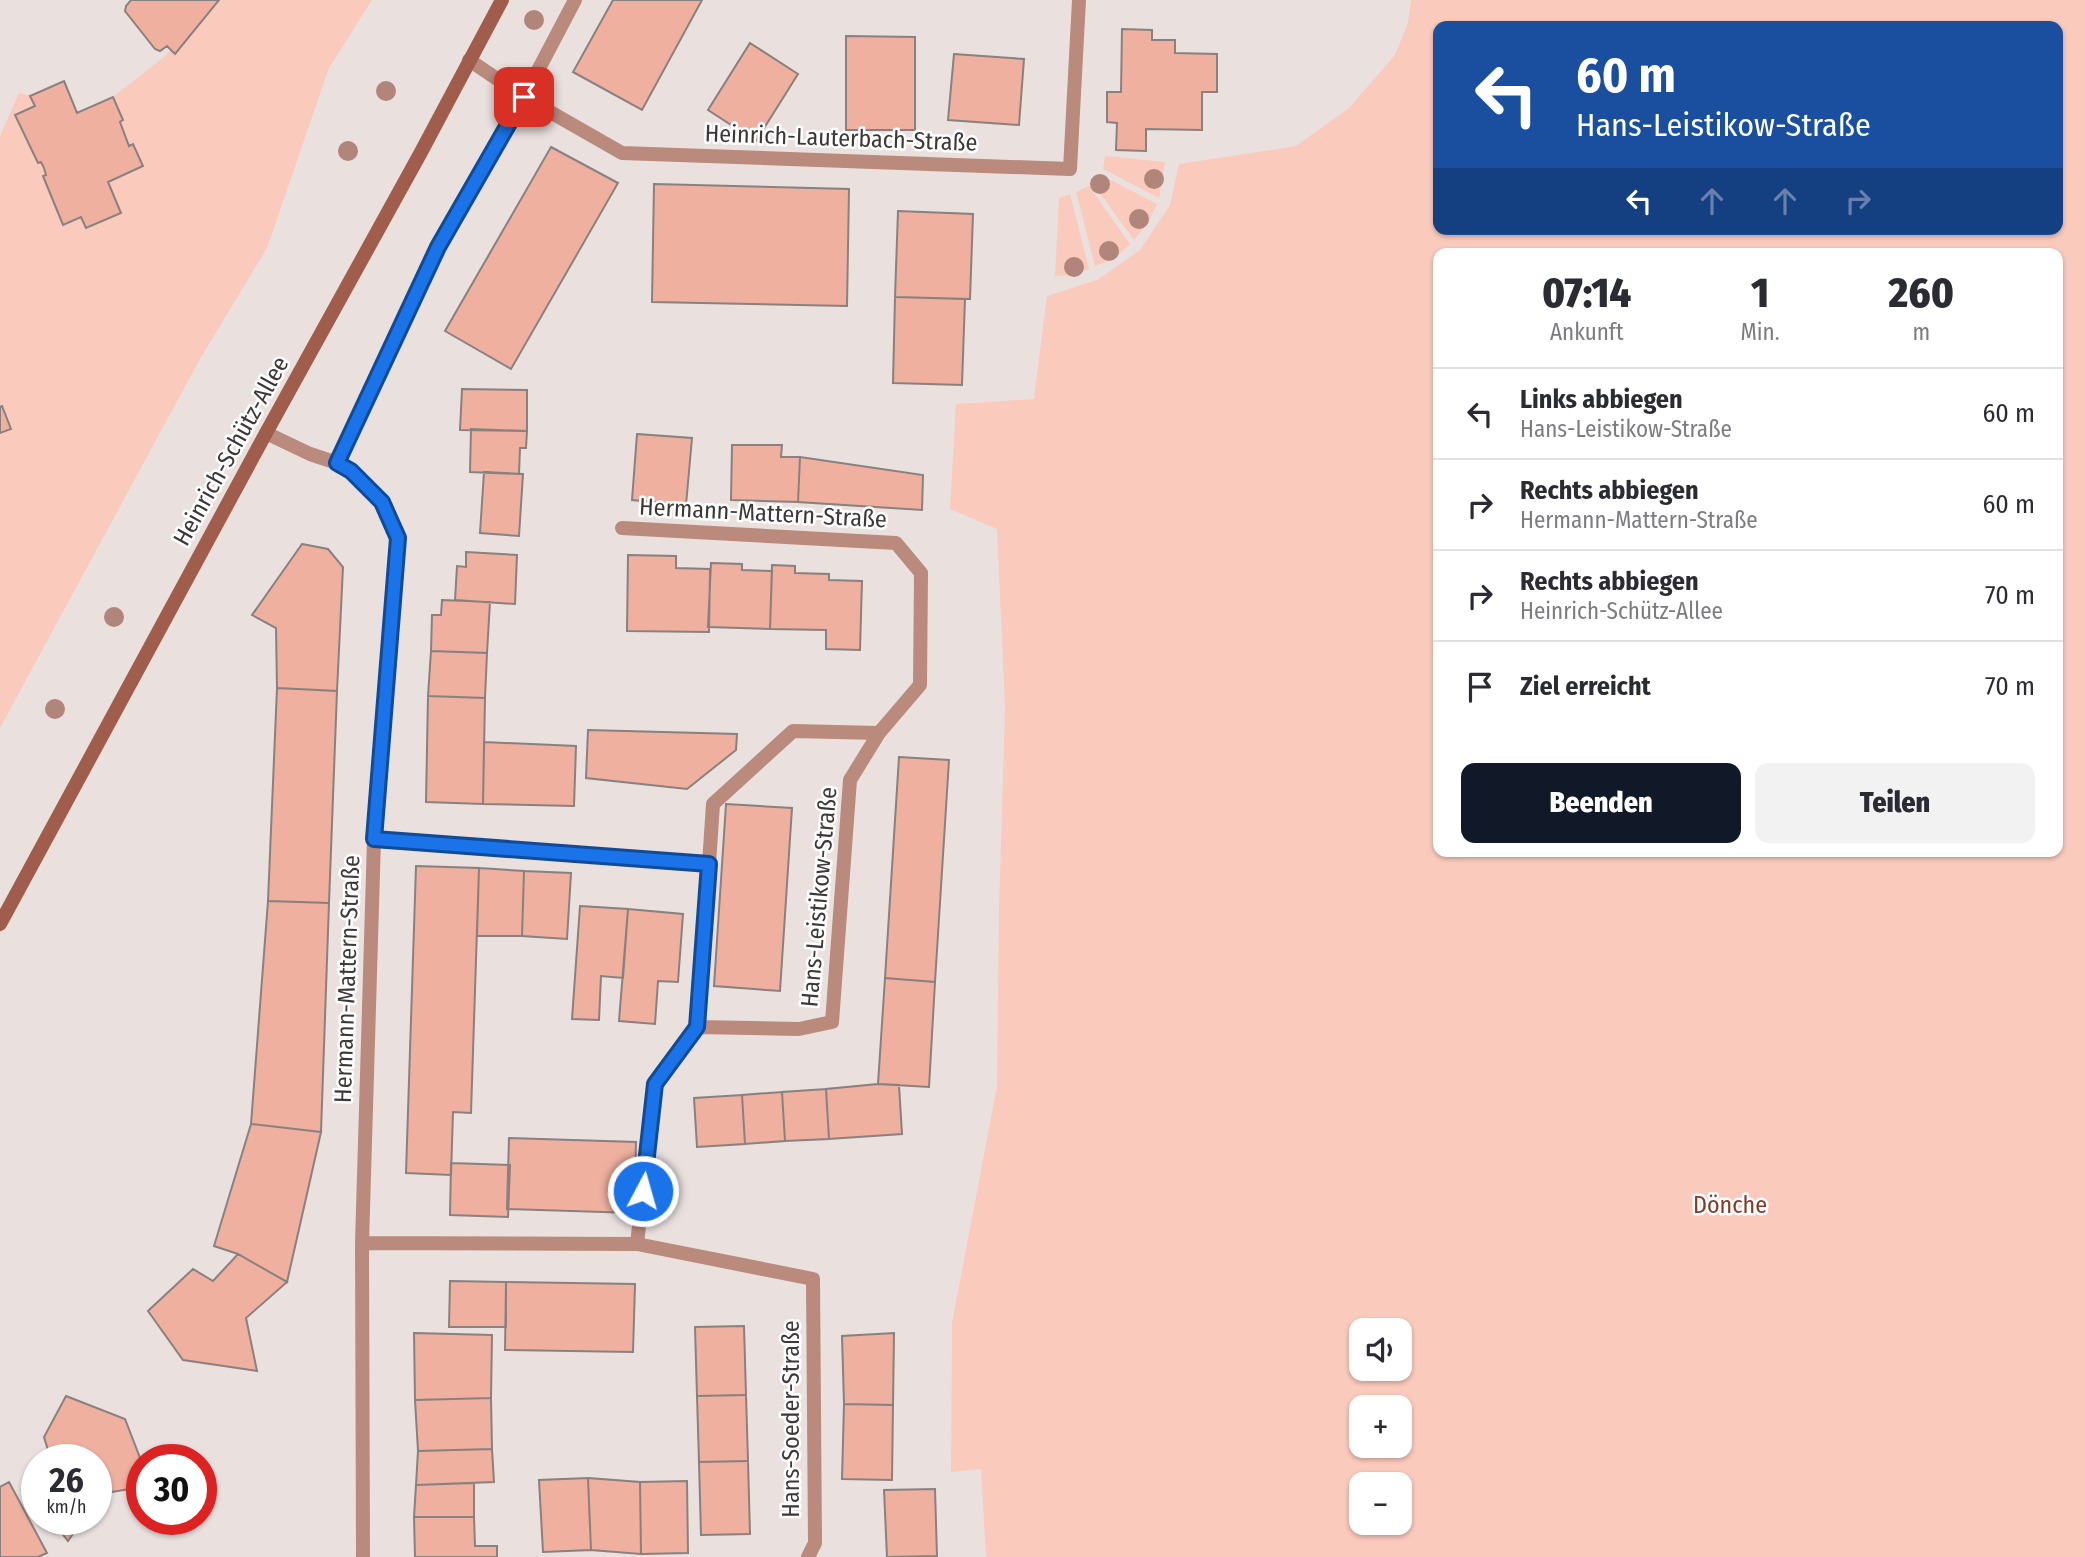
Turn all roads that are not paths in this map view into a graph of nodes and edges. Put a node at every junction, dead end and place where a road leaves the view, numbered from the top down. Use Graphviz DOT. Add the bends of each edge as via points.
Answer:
graph roads {
  1 [pos="502,0"];
  2 [pos="575,0"];
  3 [pos="1079,0"];
  4 [pos="469,60"];
  5 [pos="524,97"];
  6 [pos="266,433"];
  7 [pos="337,463"];
  8 [pos="622,528"];
  9 [pos="879,733"];
  10 [pos="374,839"];
  11 [pos="709,864"];
  12 [pos="0,924"];
  13 [pos="697,1027"];
  14 [pos="362,1243"];
  15 [pos="637,1244"];
  16 [pos="363,1557"];
  17 [pos="808,1557"];
  1 -- 4 [label="main road, Heinrich-Schütz-Allee"];
  2 -- 5 [label="street"];
  3 -- 5 [label="street, Heinrich-Lauterbach-Straße" via="1070,169 622,153"];
  4 -- 5 [label="street, Heinrich-Lauterbach-Straße"];
  4 -- 6 [label="main road, Heinrich-Schütz-Allee"];
  5 -- 7 [label="street" via="438,247"];
  6 -- 7 [label="street, Hermann-Mattern-Straße"];
  6 -- 12 [label="main road, Heinrich-Schütz-Allee"];
  7 -- 10 [label="street, Hermann-Mattern-Straße" via="382,502 398,538"];
  8 -- 9 [label="street, Hermann-Mattern-Straße" via="896,543 921,573 920,685"];
  9 -- 11 [label="street" via="793,731 713,803"];
  9 -- 13 [label="street, Hans-Leistikow-Straße" via="850,780 832,1022 799,1029"];
  10 -- 11 [label="street"];
  10 -- 14 [label="street, Hermann-Mattern-Straße"];
  11 -- 13 [label="street"];
  13 -- 15 [label="street" via="655,1084"];
  14 -- 15 [label="street"];
  14 -- 16 [label="street, Hermann-Mattern-Straße"];
  15 -- 17 [label="street, Hans-Soeder-Straße" via="813,1279 815,1543"];
}
